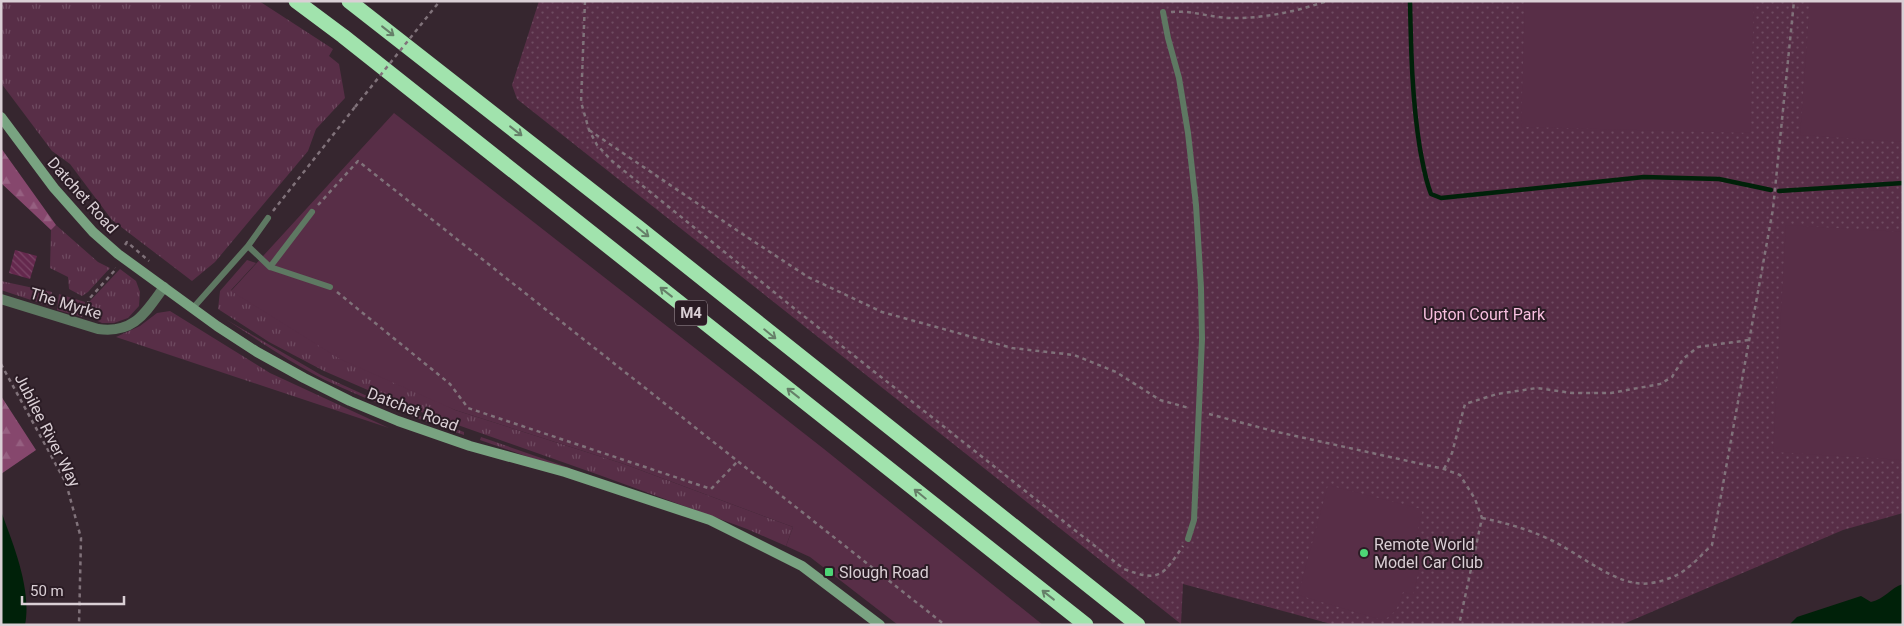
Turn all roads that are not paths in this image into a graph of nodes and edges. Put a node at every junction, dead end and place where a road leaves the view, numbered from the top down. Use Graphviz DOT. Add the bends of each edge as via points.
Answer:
graph roads {
  1 [pos="296,1"];
  2 [pos="349,1"];
  3 [pos="1163,12"];
  4 [pos="1,117"];
  5 [pos="312,212"];
  6 [pos="268,218"];
  7 [pos="248,246"];
  8 [pos="270,267"];
  9 [pos="164,287"];
  10 [pos="330,287"];
  11 [pos="1,299"];
  12 [pos="193,308"];
  13 [pos="1188,539"];
  14 [pos="880,625"];
  15 [pos="1086,625"];
  16 [pos="1138,625"];
  15 -- 1 [label="highway, M4, one-way"];
  2 -- 16 [label="highway, M4, one-way"];
  3 -- 13 [label="lane" via="1188,133 1196,205 1202,322 1194,520"];
  4 -- 9 [label="main road, Datchet Road" via="54,188 93,232"];
  5 -- 8 [label="lane"];
  6 -- 7 [label="lane"];
  7 -- 8 [label="lane"];
  7 -- 12 [label="lane"];
  8 -- 10 [label="lane"];
  9 -- 11 [label="street, The Myrke" via="131,325 110,331"];
  9 -- 12 [label="main road, Datchet Road"];
  12 -- 14 [label="main road, Datchet Road" via="257,352 304,378 398,421 710,520 802,566"];
}
